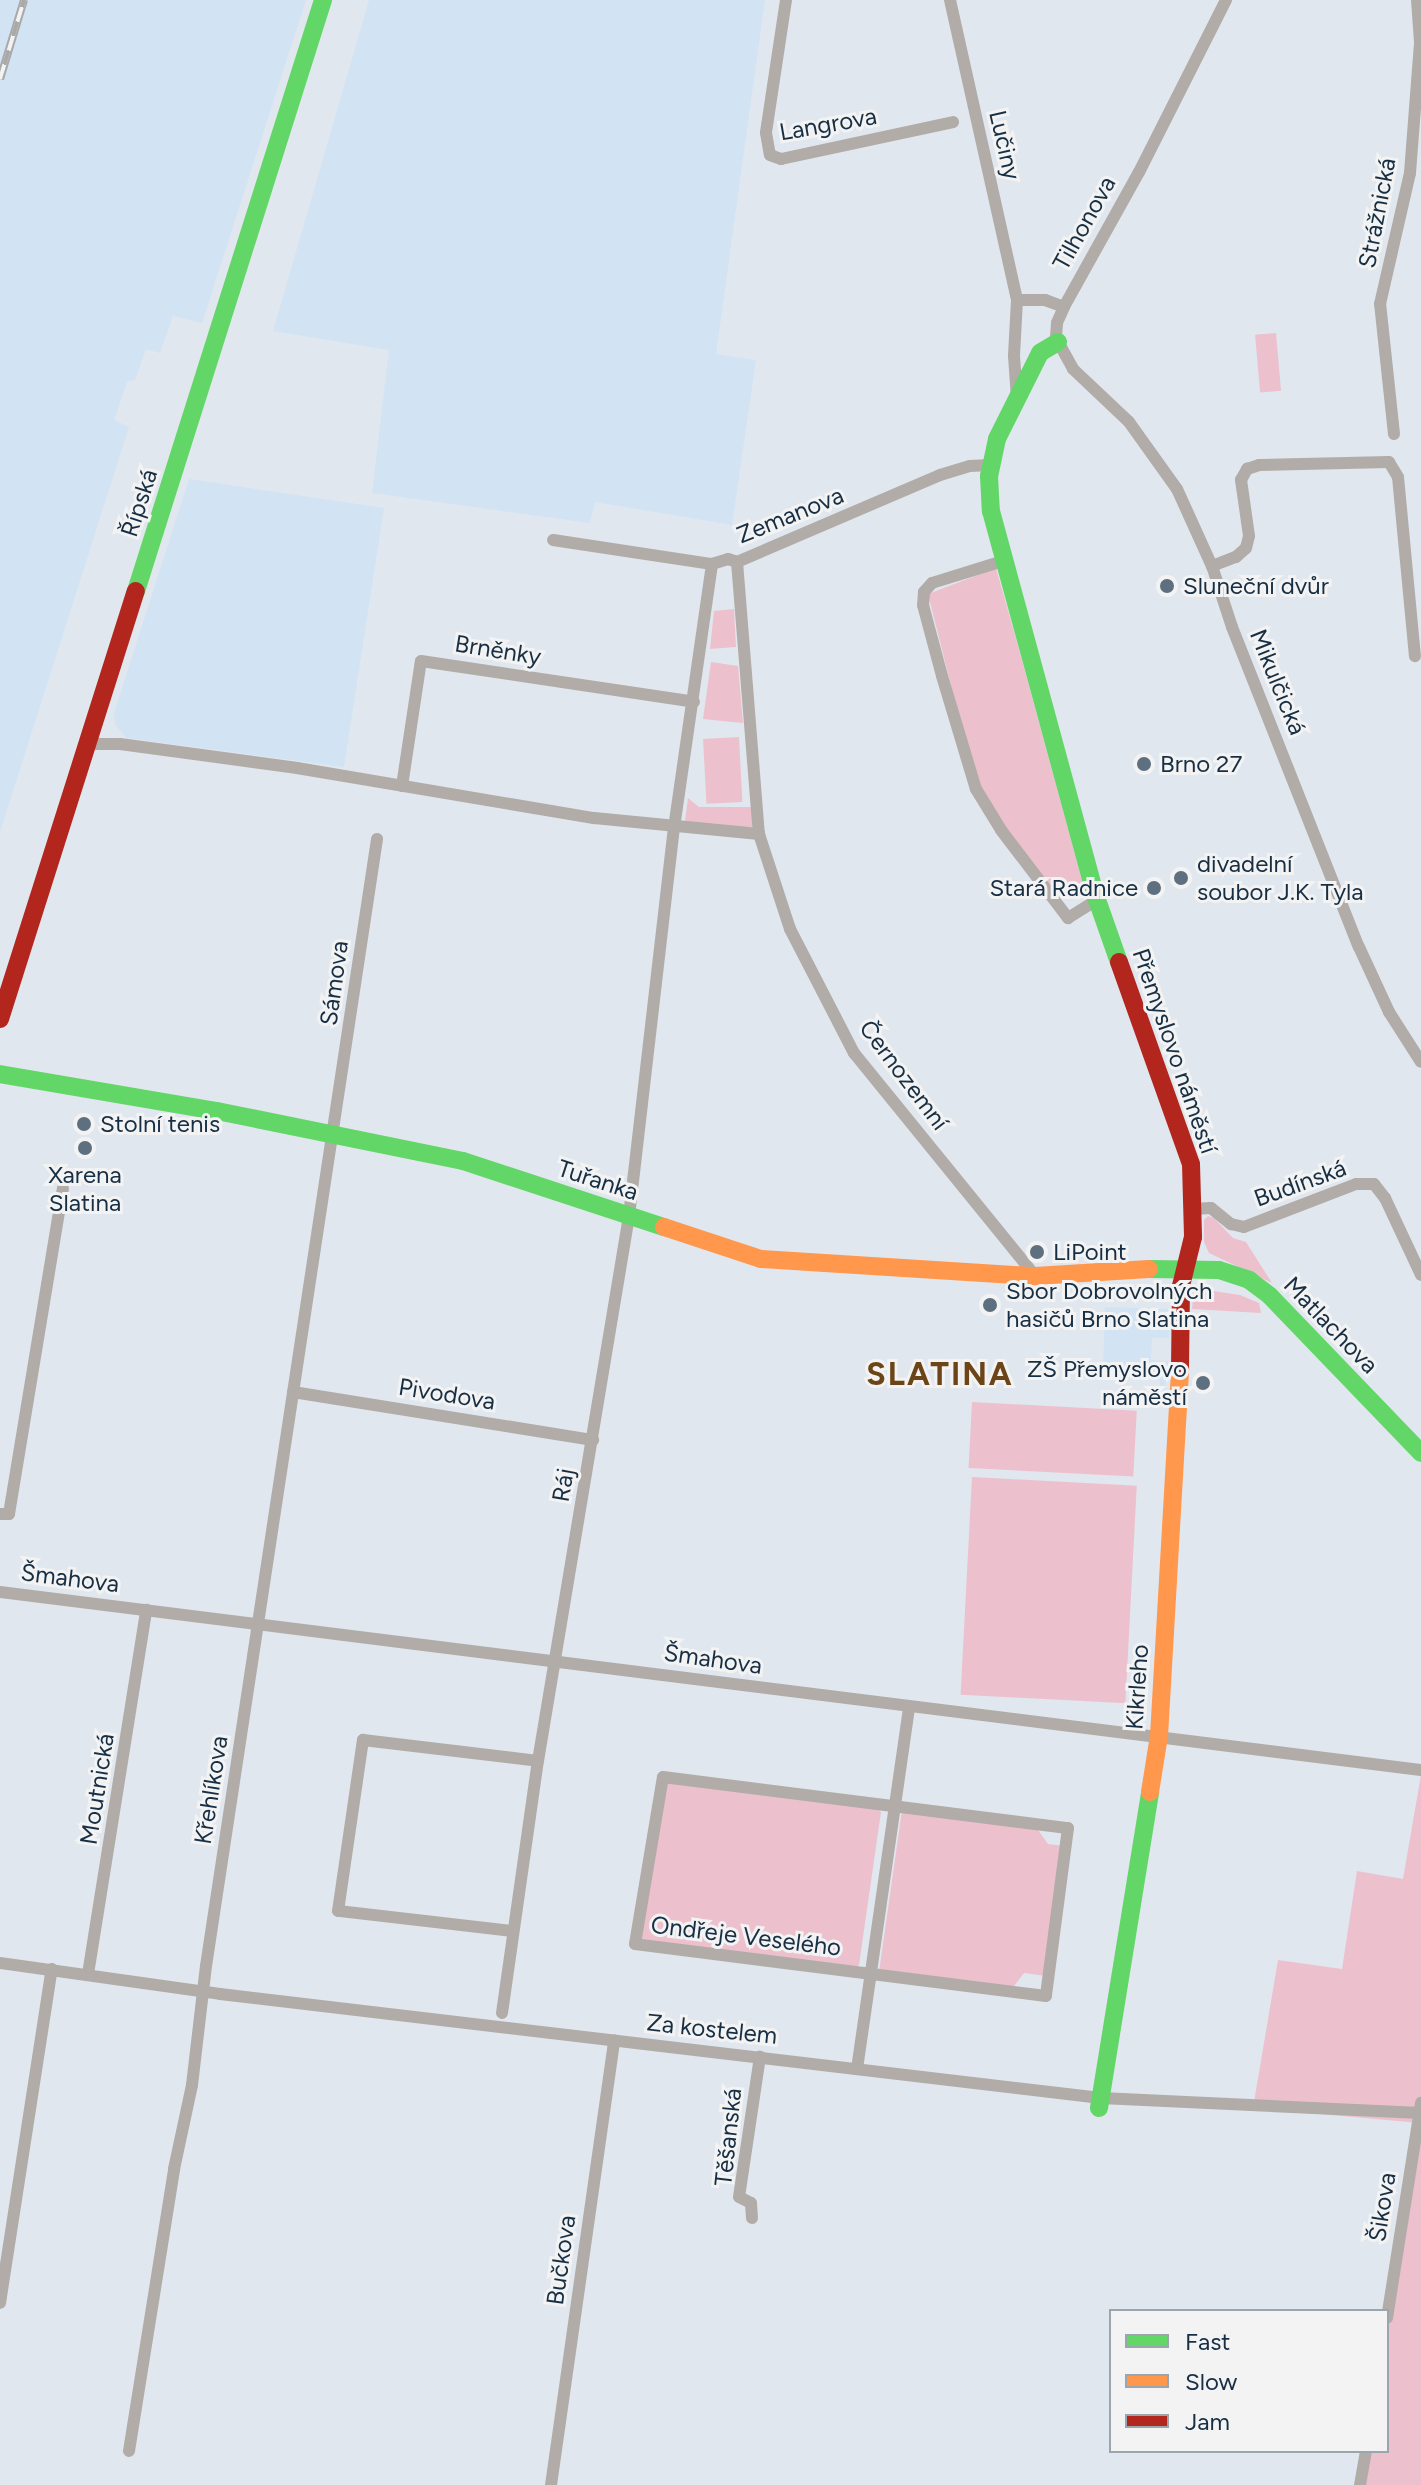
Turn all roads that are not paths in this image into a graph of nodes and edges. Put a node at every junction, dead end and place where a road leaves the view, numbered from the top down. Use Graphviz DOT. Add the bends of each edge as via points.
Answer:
graph roads {
  1 [pos="323,0"];
  2 [pos="786,0"];
  3 [pos="950,0"];
  4 [pos="1226,0"];
  5 [pos="1417,0"];
  6 [pos="953,122"];
  7 [pos="1017,300"];
  8 [pos="1064,307"];
  9 [pos="1058,342"];
  10 [pos="1017,395"];
  11 [pos="1394,434"];
  12 [pos="990,465"];
  13 [pos="553,540"];
  14 [pos="1003,561"];
  15 [pos="737,562"];
  16 [pos="712,564"];
  17 [pos="1212,566"];
  18 [pos="1415,656"];
  19 [pos="694,702"];
  20 [pos="88,744"];
  21 [pos="402,786"];
  22 [pos="674,828"];
  23 [pos="759,834"];
  24 [pos="377,839"];
  25 [pos="1097,900"];
  26 [pos="0,1019"];
  27 [pos="1421,1062"];
  28 [pos="0,1074"];
  29 [pos="334,1135"];
  30 [pos="63,1188"];
  31 [pos="1193,1209"];
  32 [pos="629,1216"];
  33 [pos="1186,1267"];
  34 [pos="1421,1275"];
  35 [pos="1035,1276"];
  36 [pos="293,1392"];
  37 [pos="593,1440"];
  38 [pos="1421,1453"];
  39 [pos="0,1514"];
  40 [pos="0,1592"];
  41 [pos="146,1610"];
  42 [pos="258,1625"];
  43 [pos="556,1662"];
  44 [pos="909,1708"];
  45 [pos="1159,1736"];
  46 [pos="538,1761"];
  47 [pos="1421,1770"];
  48 [pos="895,1804"];
  49 [pos="512,1931"];
  50 [pos="0,1963"];
  51 [pos="52,1969"];
  52 [pos="88,1974"];
  53 [pos="869,1974"];
  54 [pos="204,1991"];
  55 [pos="502,2013"];
  56 [pos="614,2040"];
  57 [pos="760,2057"];
  58 [pos="857,2069"];
  59 [pos="1100,2103"];
  60 [pos="1420,2110"];
  61 [pos="752,2218"];
  62 [pos="0,2303"];
  63 [pos="1388,2309"];
  64 [pos="129,2451"];
  65 [pos="1366,2453"];
  66 [pos="551,2485"];
  67 [pos="1360,2485"];
  1 -- 20 [label="street, Řípská"];
  2 -- 6 [label="street, Langrova" via="766,133 770,155 781,159"];
  3 -- 7 [label="street, Lučiny"];
  4 -- 8 [label="street, Tilhonova"];
  5 -- 11 [label="street, Strážnická" via="1420,42 1410,173 1380,304"];
  7 -- 8 [label="street" via="1045,300"];
  7 -- 10 [label="street, Lučiny"];
  8 -- 9 [label="street, Tilhonova" via="1057,323"];
  9 -- 10 [label="street" via="1040,353"];
  9 -- 17 [label="street, Mikulčická" via="1073,369 1154,453 1177,489"];
  10 -- 12 [label="street"];
  12 -- 14 [label="street, Přemyslovo náměstí" via="990,500"];
  12 -- 15 [label="street, Zemanova" via="940,475"];
  13 -- 16 [label="street, Zemanova"];
  14 -- 25 [label="street, Přemyslovo náměstí"];
  14 -- 25 [label="street" via="932,583 924,592 938,662 976,789 1001,830 1068,918"];
  15 -- 16 [label="street, Zemanova"];
  15 -- 23 [label="street, Černozemní"];
  16 -- 19 [label="street"];
  17 -- 18 [label="street" via="1246,548 1241,480 1247,469 1389,462 1398,477"];
  17 -- 27 [label="street, Mikulčická" via="1359,947 1389,1012"];
  19 -- 21 [label="street, Brněnky" via="421,661"];
  19 -- 22 [label="street"];
  20 -- 21 [label="street" via="120,744"];
  20 -- 26 [label="street, Řípská"];
  21 -- 22 [label="street"];
  22 -- 23 [label="street"];
  22 -- 32 [label="street"];
  23 -- 35 [label="street, Černozemní" via="790,929 854,1053"];
  24 -- 29 [label="street, Sámova"];
  25 -- 31 [label="street, Přemyslovo náměstí" via="1191,1164"];
  28 -- 29 [label="street, Tuřanka"];
  29 -- 32 [label="street, Tuřanka" via="463,1161"];
  29 -- 36 [label="street, Křehlíkova"];
  30 -- 39 [label="street" via="9,1514"];
  31 -- 33 [label="street, Přemyslovo náměstí"];
  31 -- 34 [label="street, Budínská" via="1215,1209 1231,1224 1244,1227 1356,1184 1374,1184"];
  32 -- 35 [label="street, Tuřanka" via="761,1259"];
  32 -- 37 [label="street, Ráj"];
  33 -- 35 [label="street, Tuřanka"];
  33 -- 38 [label="street, Matlachova" via="1249,1280 1270,1296"];
  33 -- 45 [label="street, Kikrleho"];
  36 -- 37 [label="street, Pivodova"];
  36 -- 42 [label="street, Křehlíkova"];
  37 -- 43 [label="street, Ráj"];
  40 -- 41 [label="street, Šmahova"];
  41 -- 42 [label="street, Šmahova"];
  41 -- 52 [label="street, Moutnická"];
  42 -- 43 [label="street, Šmahova"];
  42 -- 54 [label="street, Křehlíkova"];
  43 -- 44 [label="street, Šmahova"];
  43 -- 46 [label="street, Ráj"];
  44 -- 45 [label="street, Šmahova"];
  44 -- 48 [label="street, Ondřeje Veselého"];
  45 -- 47 [label="street, Šmahova"];
  45 -- 59 [label="street, Kikrleho"];
  46 -- 49 [label="street, Ráj"];
  46 -- 49 [label="street" via="363,1740 338,1911"];
  48 -- 53 [label="street, Ondřeje Veselého"];
  48 -- 53 [label="street, Ondřeje Veselého" via="1068,1828 1046,1996"];
  48 -- 53 [label="street, Ondřeje Veselého" via="663,1777 635,1944"];
  49 -- 55 [label="street, Ráj"];
  50 -- 51 [label="street, Za kostelem"];
  51 -- 52 [label="street, Za kostelem"];
  51 -- 62 [label="street"];
  52 -- 54 [label="street, Za kostelem"];
  53 -- 58 [label="street, Ondřeje Veselého"];
  54 -- 56 [label="street, Za kostelem"];
  54 -- 64 [label="street, Křehlíkova"];
  56 -- 57 [label="street, Za kostelem"];
  56 -- 66 [label="street, Bučkova"];
  57 -- 58 [label="street, Za kostelem"];
  57 -- 61 [label="street, Těšanská" via="739,2197 751,2203"];
  58 -- 59 [label="street, Za kostelem"];
  59 -- 60 [label="street, Za kostelem"];
  60 -- 63 [label="street, Šikova"];
  65 -- 67 [label="street"];
}
